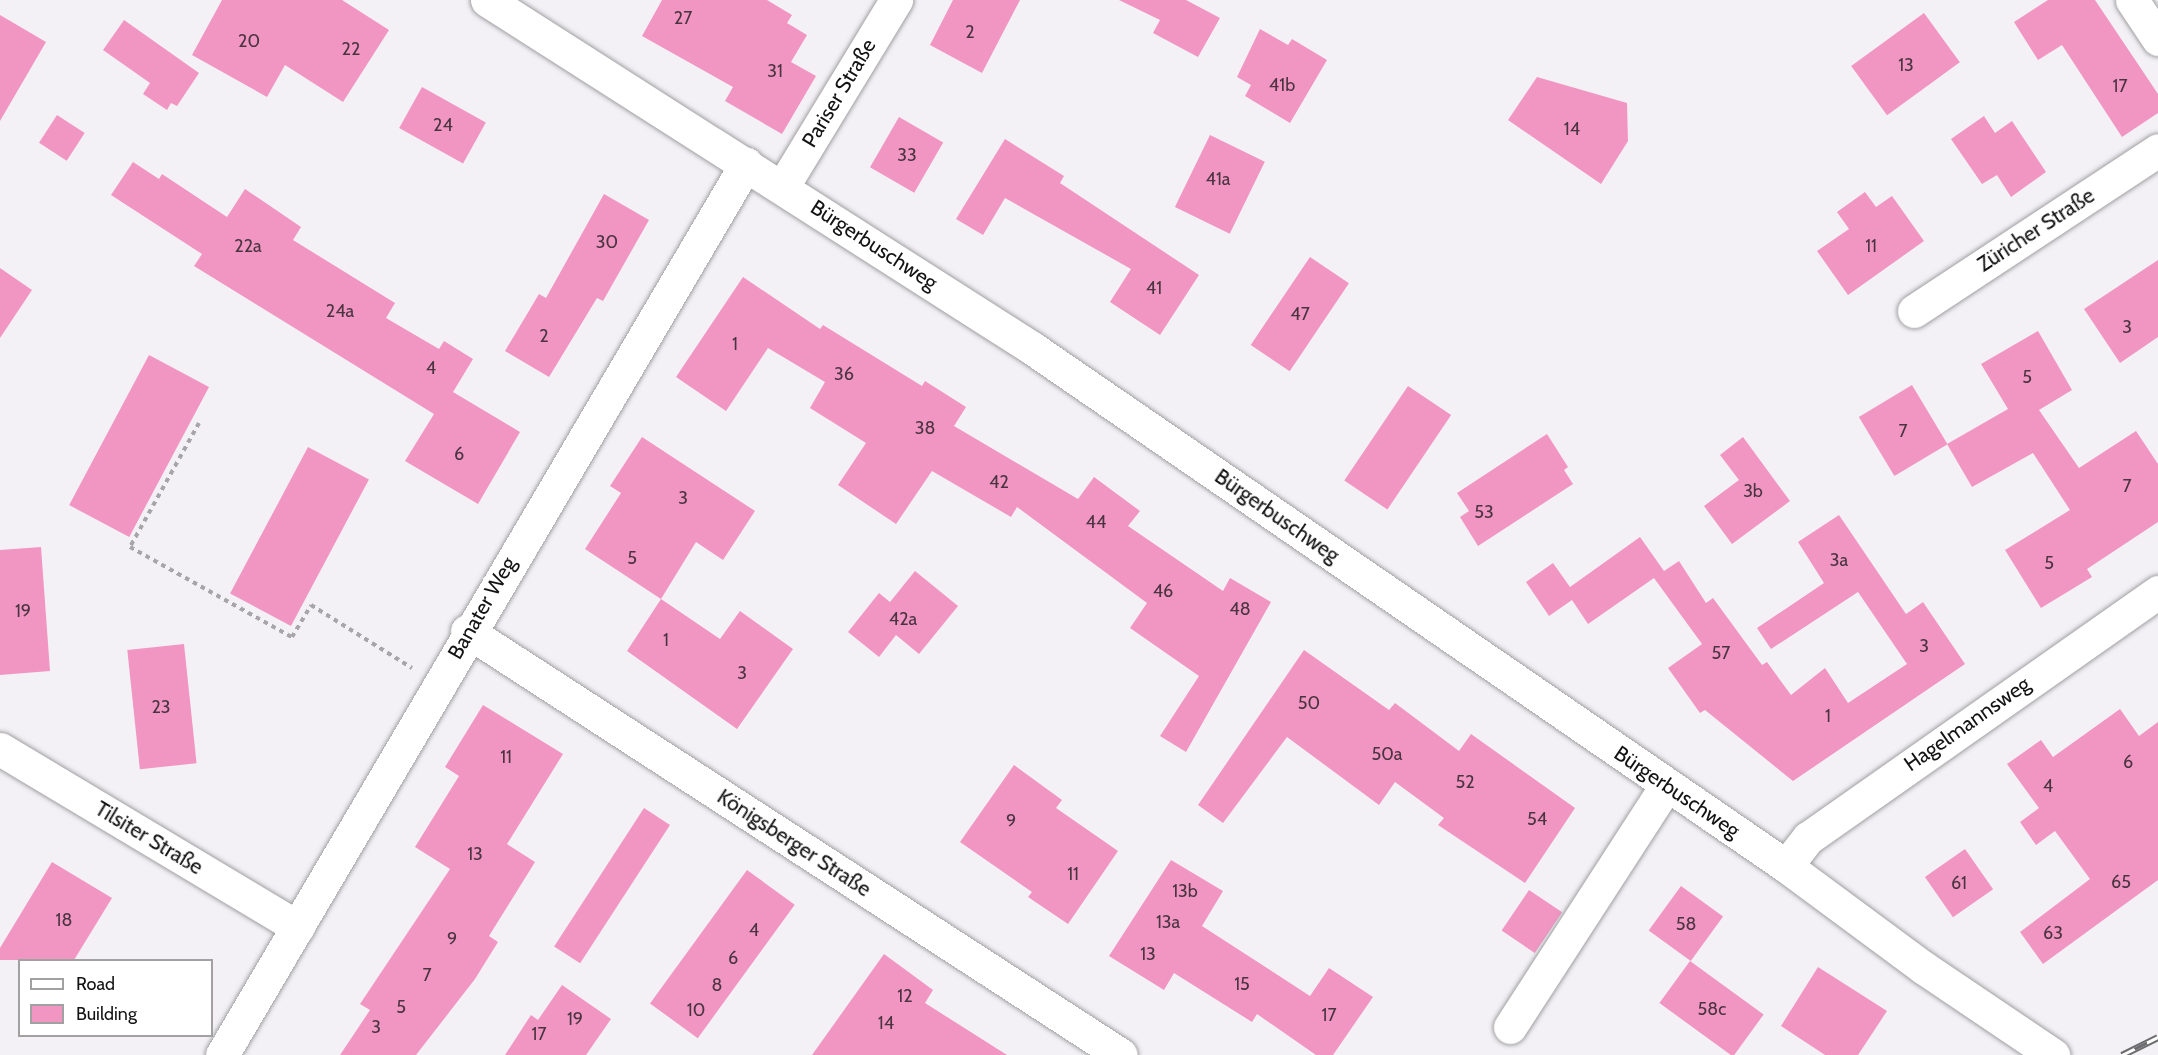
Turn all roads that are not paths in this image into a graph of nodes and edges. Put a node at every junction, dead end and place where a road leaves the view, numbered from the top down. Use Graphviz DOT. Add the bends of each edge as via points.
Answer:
graph roads {
  1 [pos="487,0"];
  2 [pos="896,0"];
  3 [pos="2132,0"];
  4 [pos="2158,39"];
  5 [pos="2158,150"];
  6 [pos="746,164"];
  7 [pos="783,186"];
  8 [pos="1914,310"];
  9 [pos="2158,592"];
  10 [pos="467,631"];
  11 [pos="0,749"];
  12 [pos="1666,786"];
  13 [pos="1786,866"];
  14 [pos="297,927"];
  15 [pos="1510,1027"];
  16 [pos="222,1055"];
  17 [pos="1121,1055"];
  18 [pos="2053,1055"];
  1 -- 6 [label="street, Bürgerbuschweg"];
  2 -- 7 [label="street, Pariser Straße"];
  3 -- 4 [label="street"];
  5 -- 8 [label="street, Züricher Straße"];
  6 -- 7 [label="street, Bürgerbuschweg"];
  6 -- 10 [label="street, Banater Weg"];
  7 -- 12 [label="street, Bürgerbuschweg" via="1032,348"];
  9 -- 13 [label="street, Hagelmannsweg" via="1817,831"];
  10 -- 14 [label="street, Banater Weg"];
  10 -- 17 [label="street, Königsberger Straße"];
  11 -- 14 [label="street, Tilsiter Straße"];
  12 -- 13 [label="street, Bürgerbuschweg"];
  12 -- 15 [label="street"];
  13 -- 18 [label="street, Bürgerbuschweg" via="1924,968"];
  14 -- 16 [label="street, Banater Weg"];
}
